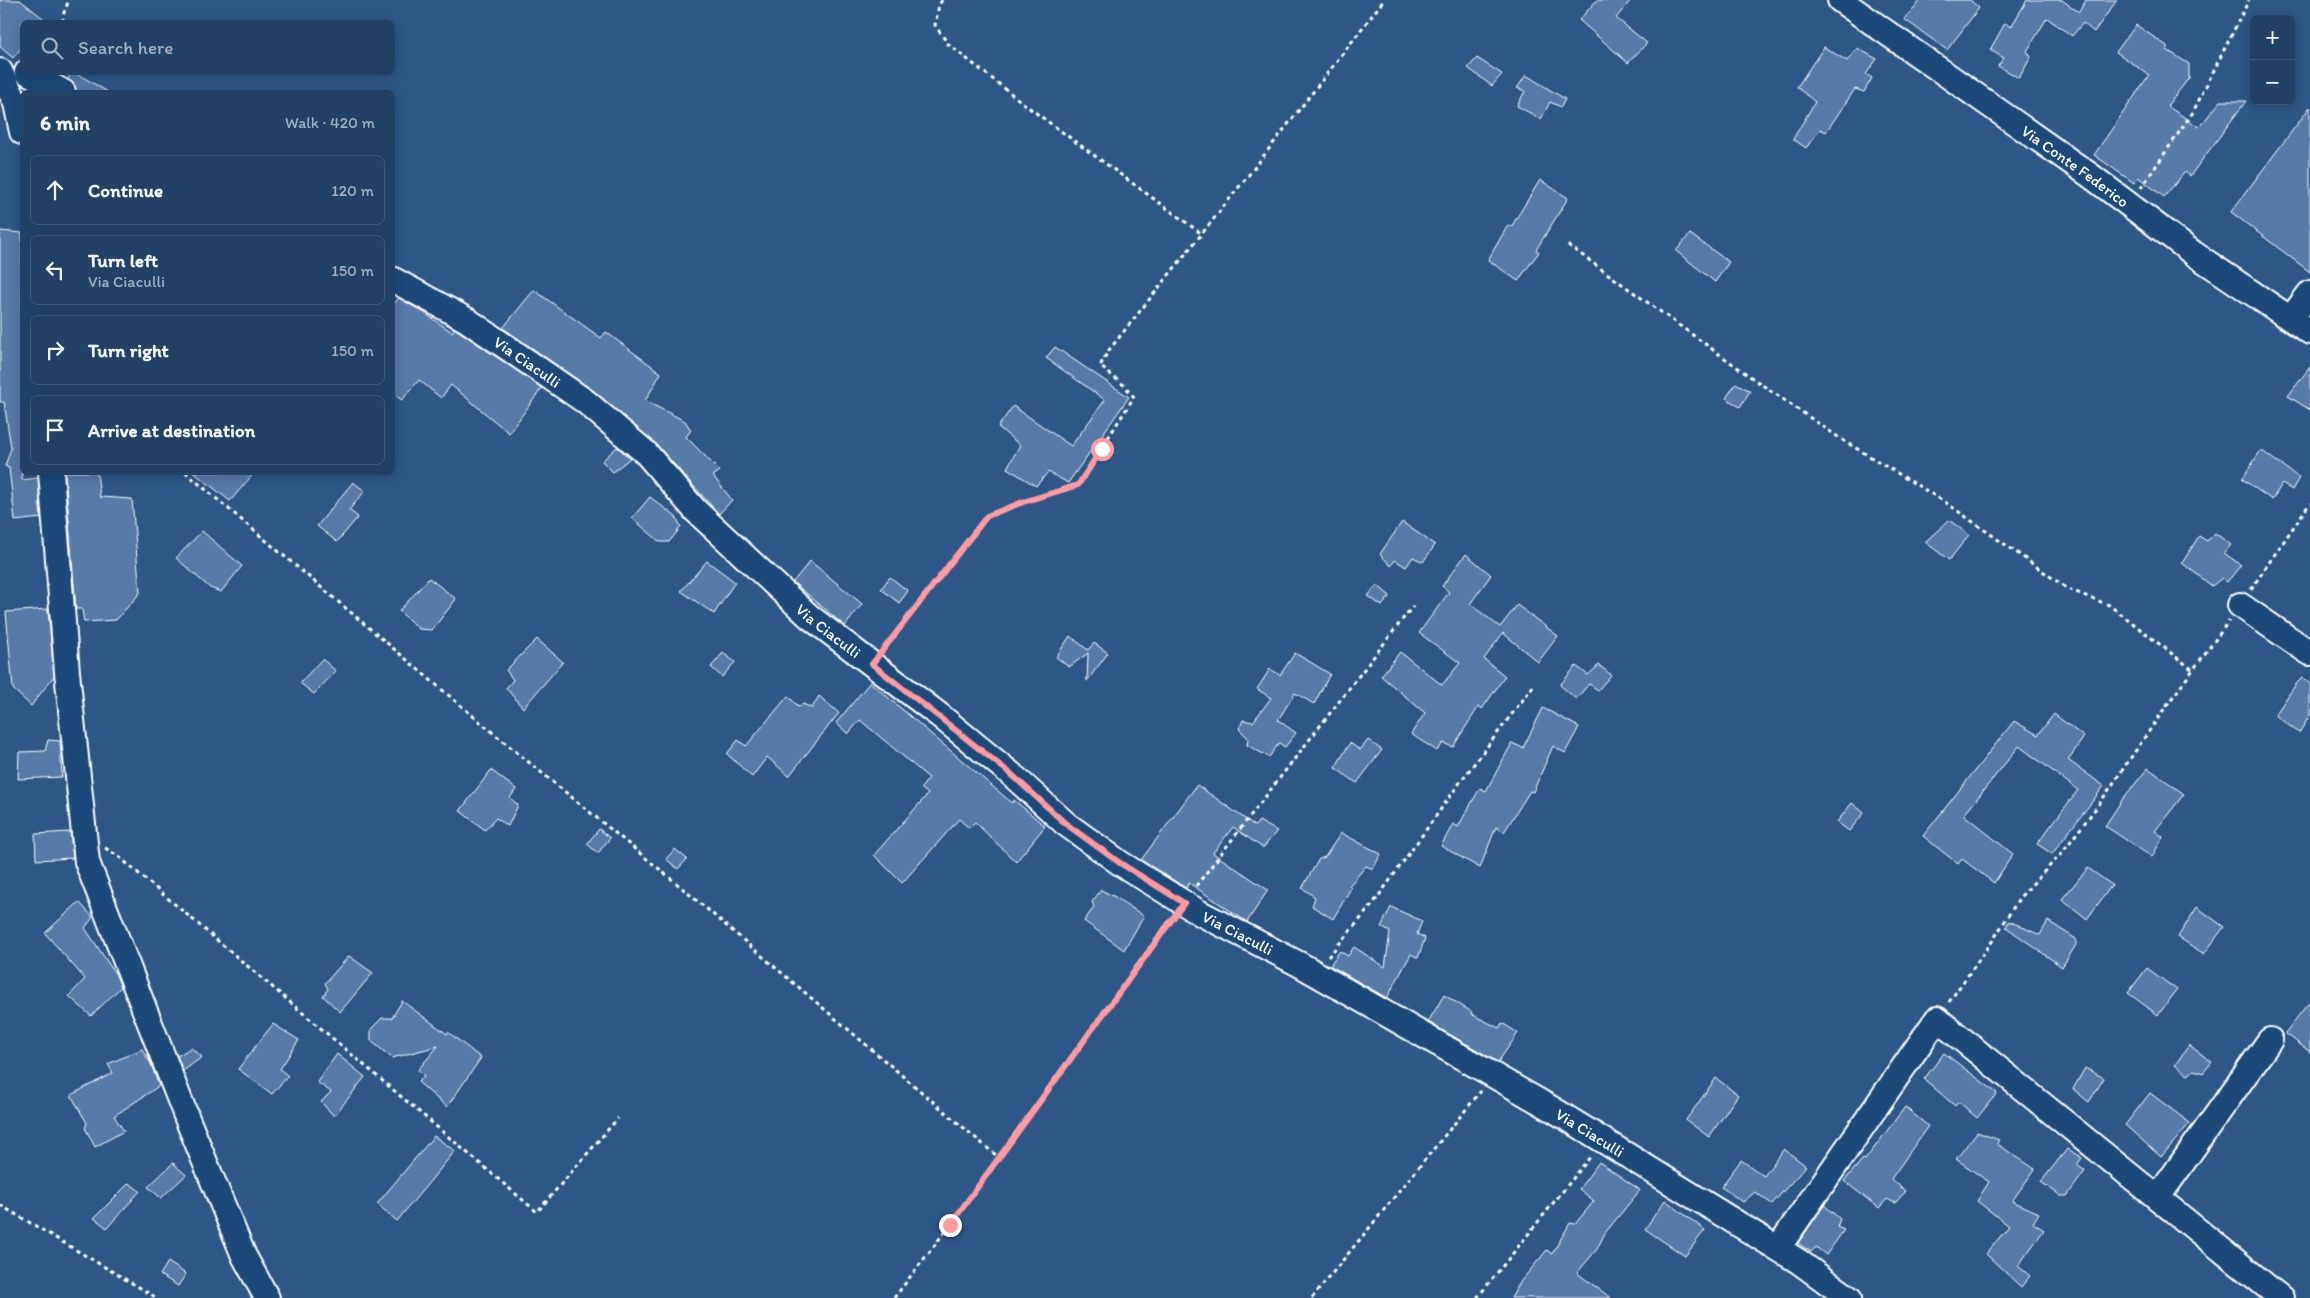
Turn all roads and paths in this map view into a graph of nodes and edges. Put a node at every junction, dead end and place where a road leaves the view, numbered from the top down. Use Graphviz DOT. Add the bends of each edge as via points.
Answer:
graph roads {
  1 [pos="69,0"];
  2 [pos="942,0"];
  3 [pos="1384,0"];
  4 [pos="1840,0"];
  5 [pos="2249,0"];
  6 [pos="63,20"];
  7 [pos="0,58"];
  8 [pos="20,69"];
  9 [pos="0,71"];
  10 [pos="32,75"];
  11 [pos="59,90"];
  12 [pos="20,122"];
  13 [pos="2129,205"];
  14 [pos="1202,234"];
  15 [pos="1568,245"];
  16 [pos="395,281"];
  17 [pos="2310,293"];
  18 [pos="2290,318"];
  19 [pos="2310,332"];
  20 [pos="51,475"];
  21 [pos="189,475"];
  22 [pos="2310,503"];
  23 [pos="2240,605"];
  24 [pos="1413,606"];
  25 [pos="2310,653"];
  26 [pos="872,664"];
  27 [pos="2193,670"];
  28 [pos="1534,685"];
  29 [pos="84,835"];
  30 [pos="1184,903"];
  31 [pos="1320,976"];
  32 [pos="1937,1019"];
  33 [pos="2270,1040"];
  34 [pos="1493,1076"];
  35 [pos="618,1118"];
  36 [pos="1604,1141"];
  37 [pos="998,1157"];
  38 [pos="2158,1197"];
  39 [pos="0,1205"];
  40 [pos="1778,1248"];
  41 [pos="157,1298"];
  42 [pos="267,1298"];
  43 [pos="894,1298"];
  44 [pos="1312,1298"];
  45 [pos="1477,1298"];
  46 [pos="1849,1298"];
  47 [pos="2281,1298"];
  1 -- 6 [label="path"];
  2 -- 14 [label="path" via="935,25 948,44 1032,110"];
  3 -- 14 [label="path"];
  4 -- 13 [label="street, Via Conte Federico"];
  5 -- 13 [label="path" via="2193,112"];
  7 -- 8 [label="street"];
  9 -- 12 [label="street" via="16,103"];
  10 -- 11 [label="street"];
  13 -- 18 [label="street, Via Conte Federico" via="2193,253"];
  14 -- 26 [label="path" via="1109,350 1100,366 1134,397 1078,485 987,516"];
  15 -- 27 [label="path" via="1841,439 1945,502 2068,589 2109,605"];
  16 -- 26 [label="street, Via Ciaculli" via="467,320 586,402 646,454 696,511 810,617"];
  17 -- 18 [label="street"];
  18 -- 19 [label="street, Via Conte Federico"];
  20 -- 29 [label="street"];
  21 -- 37 [label="path"];
  22 -- 23 [label="path"];
  23 -- 25 [label="street"];
  23 -- 27 [label="path"];
  24 -- 30 [label="path"];
  26 -- 30 [label="street, Via Ciaculli" via="1011,774 1066,824"];
  27 -- 32 [label="path" via="2094,811 2020,897"];
  28 -- 31 [label="path" via="1373,904 1329,956"];
  29 -- 35 [label="path" via="118,856 537,1212"];
  29 -- 42 [label="street" via="87,862 188,1121 244,1256"];
  30 -- 31 [label="street, Via Ciaculli"];
  30 -- 37 [label="path"];
  31 -- 34 [label="street, Via Ciaculli"];
  32 -- 38 [label="street"];
  32 -- 40 [label="street"];
  33 -- 38 [label="street"];
  34 -- 36 [label="street, Via Ciaculli"];
  34 -- 44 [label="path"];
  36 -- 40 [label="street, Via Ciaculli"];
  36 -- 45 [label="path"];
  37 -- 43 [label="path"];
  38 -- 47 [label="street"];
  39 -- 41 [label="path"];
  40 -- 46 [label="street, Via Ciaculli"];
}
